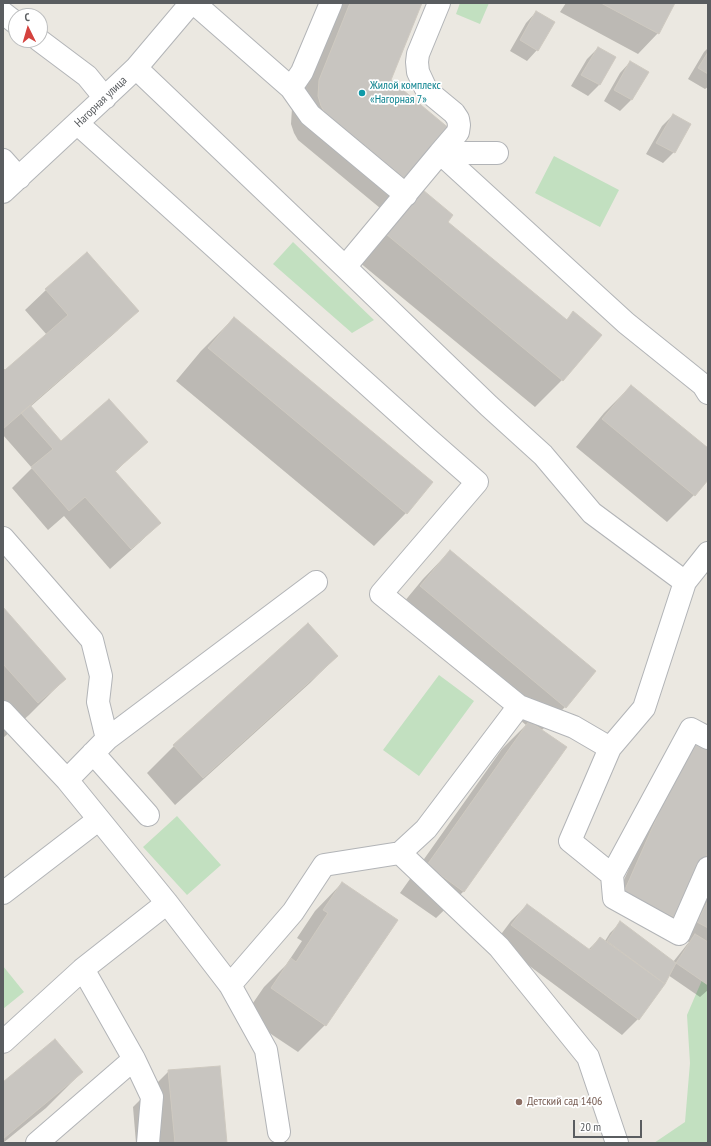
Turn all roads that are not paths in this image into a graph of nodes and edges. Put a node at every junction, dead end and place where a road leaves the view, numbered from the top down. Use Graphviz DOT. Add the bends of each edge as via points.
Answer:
graph roads {
  1 [pos="192,3"];
  2 [pos="331,3"];
  3 [pos="439,3"];
  4 [pos="48,47"];
  5 [pos="136,68"];
  6 [pos="291,88"];
  7 [pos="105,98"];
  8 [pos="78,124"];
  9 [pos="440,153"];
  10 [pos="497,153"];
  11 [pos="3,160"];
  12 [pos="11,185"];
  13 [pos="406,195"];
  14 [pos="345,267"];
  15 [pos="706,386"];
  16 [pos="3,538"];
  17 [pos="708,553"];
  18 [pos="316,582"];
  19 [pos="685,582"];
  20 [pos="519,706"];
  21 [pos="3,712"];
  22 [pos="708,738"];
  23 [pos="100,746"];
  24 [pos="610,748"];
  25 [pos="67,780"];
  26 [pos="148,815"];
  27 [pos="98,820"];
  28 [pos="400,853"];
  29 [pos="708,868"];
  30 [pos="612,875"];
  31 [pos="3,893"];
  32 [pos="167,902"];
  33 [pos="83,969"];
  34 [pos="230,985"];
  35 [pos="3,1042"];
  36 [pos="134,1059"];
  37 [pos="279,1132"];
  38 [pos="37,1143"];
  39 [pos="148,1143"];
  40 [pos="617,1143"];
  1 -- 5 [label="street, Нагорная улица"];
  1 -- 6 [label="street"];
  2 -- 6 [label="street" via="302,72"];
  3 -- 9 [label="street" via="417,62 418,72 425,87 458,119 458,132"];
  4 -- 7 [label="street" via="87,76"];
  5 -- 7 [label="street, Нагорная улица"];
  5 -- 14 [label="street"];
  6 -- 13 [label="street" via="310,115"];
  7 -- 8 [label="street, Нагорная улица"];
  8 -- 12 [label="street, Нагорная улица"];
  8 -- 20 [label="street" via="477,482 381,594"];
  9 -- 10 [label="street"];
  9 -- 13 [label="street"];
  9 -- 15 [label="street" via="626,323"];
  11 -- 12 [label="street"];
  13 -- 14 [label="street"];
  14 -- 19 [label="street" via="543,455 592,513"];
  16 -- 23 [label="street" via="92,640 101,676 98,702"];
  17 -- 19 [label="street"];
  18 -- 23 [label="street"];
  19 -- 24 [label="street" via="644,708"];
  20 -- 24 [label="street" via="574,728"];
  20 -- 28 [label="street" via="426,829"];
  21 -- 25 [label="street"];
  22 -- 30 [label="street" via="691,728"];
  23 -- 25 [label="street"];
  23 -- 26 [label="street"];
  24 -- 30 [label="street" via="570,841"];
  25 -- 27 [label="street"];
  27 -- 31 [label="street"];
  27 -- 32 [label="street"];
  28 -- 34 [label="street" via="324,865 293,912"];
  28 -- 40 [label="street" via="499,947 588,1057"];
  29 -- 30 [label="street" via="678,934 614,898"];
  32 -- 33 [label="street"];
  32 -- 34 [label="street"];
  33 -- 35 [label="street"];
  33 -- 36 [label="street"];
  34 -- 37 [label="street" via="266,1050"];
  36 -- 38 [label="street"];
  36 -- 39 [label="street" via="152,1097"];
}
